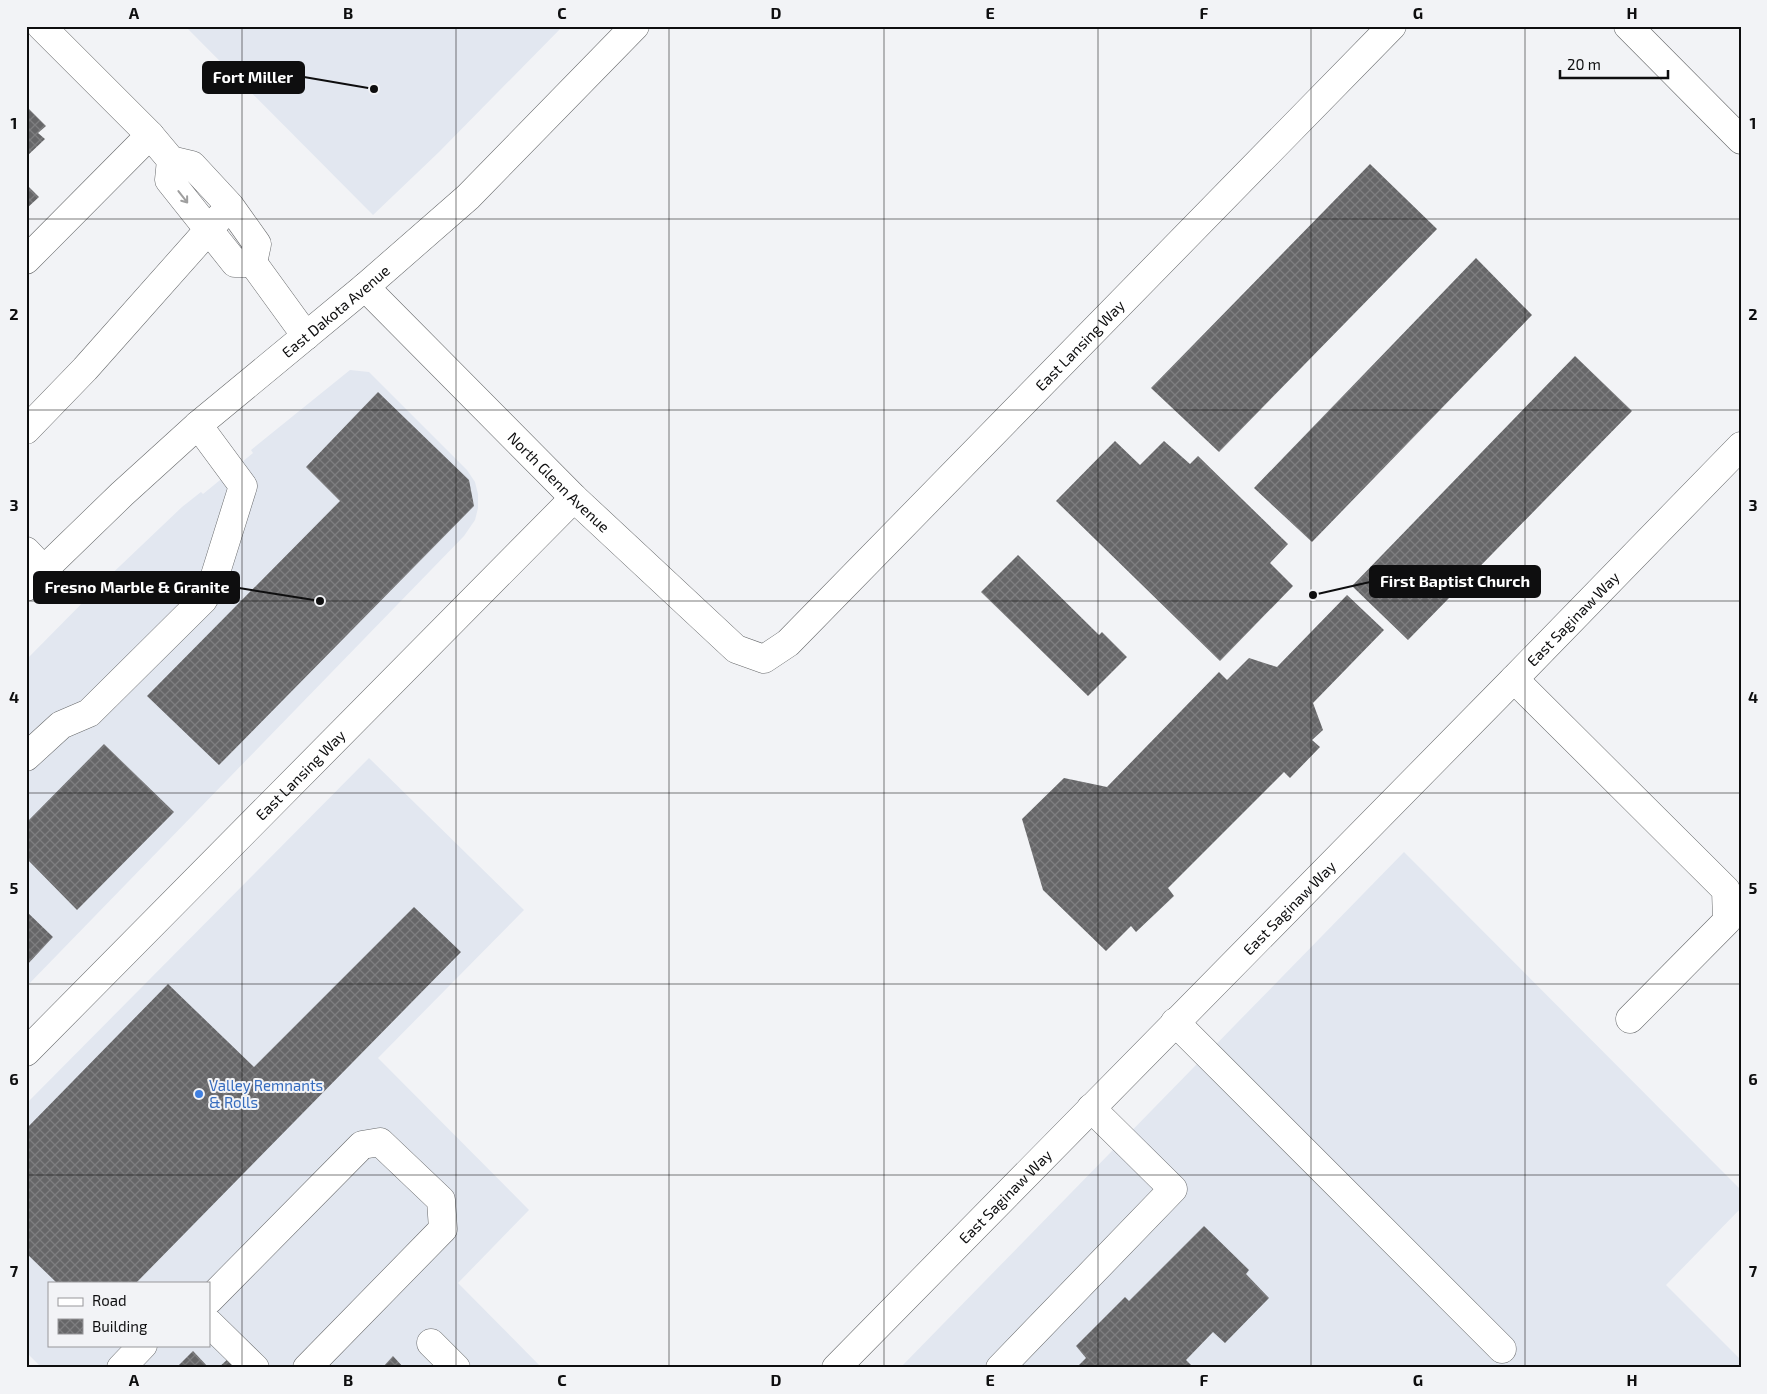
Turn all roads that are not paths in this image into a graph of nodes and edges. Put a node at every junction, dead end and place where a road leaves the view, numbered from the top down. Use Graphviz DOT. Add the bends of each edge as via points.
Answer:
graph roads {
  1 [pos="41,26"];
  2 [pos="635,26"];
  3 [pos="1392,26"];
  4 [pos="1628,26"];
  5 [pos="150,135"];
  6 [pos="1741,140"];
  7 [pos="171,160"];
  8 [pos="230,206"];
  9 [pos="208,230"];
  10 [pos="26,260"];
  11 [pos="253,263"];
  12 [pos="365,288"];
  13 [pos="306,336"];
  14 [pos="198,425"];
  15 [pos="26,430"];
  16 [pos="1741,446"];
  17 [pos="574,498"];
  18 [pos="32,569"];
  19 [pos="764,659"];
  20 [pos="1514,679"];
  21 [pos="30,747"];
  22 [pos="1630,1019"];
  23 [pos="1175,1022"];
  24 [pos="26,1052"];
  25 [pos="1091,1108"];
  26 [pos="210,1299"];
  27 [pos="210,1324"];
  28 [pos="431,1343"];
  29 [pos="142,1346"];
  30 [pos="1502,1349"];
  31 [pos="838,1367"];
  32 [pos="121,1368"];
  33 [pos="254,1368"];
  34 [pos="307,1368"];
  35 [pos="456,1368"];
  36 [pos="1000,1368"];
  1 -- 5 [label="street"];
  2 -- 12 [label="street, East Dakota Avenue" via="468,197"];
  3 -- 19 [label="street, East Lansing Way" via="788,643"];
  4 -- 6 [label="street"];
  5 -- 7 [label="street"];
  5 -- 10 [label="street"];
  7 -- 8 [label="street" via="192,165"];
  7 -- 9 [label="street, one-way" via="169,180"];
  8 -- 9 [label="street"];
  8 -- 11 [label="street" via="258,244"];
  9 -- 11 [label="street" via="235,263"];
  9 -- 15 [label="street" via="85,369"];
  11 -- 13 [label="street"];
  12 -- 13 [label="street, East Dakota Avenue"];
  12 -- 17 [label="street, North Glenn Avenue"];
  13 -- 14 [label="street, East Dakota Avenue"];
  14 -- 18 [label="street, East Dakota Avenue"];
  14 -- 21 [label="street" via="243,486 212,584 203,600 89,713 62,725"];
  16 -- 20 [label="street, East Saginaw Way"];
  17 -- 19 [label="street, North Glenn Avenue" via="736,649"];
  17 -- 24 [label="street, East Lansing Way"];
  20 -- 22 [label="street" via="1726,890 1727,921"];
  20 -- 23 [label="street, East Saginaw Way"];
  23 -- 25 [label="street, East Saginaw Way"];
  23 -- 30 [label="street"];
  25 -- 31 [label="street, East Saginaw Way"];
  25 -- 36 [label="street" via="1173,1189"];
  26 -- 34 [label="street" via="362,1145 380,1142 440,1200 443,1229"];
  27 -- 33 [label="street"];
  28 -- 35 [label="street"];
  29 -- 32 [label="street"];
}
